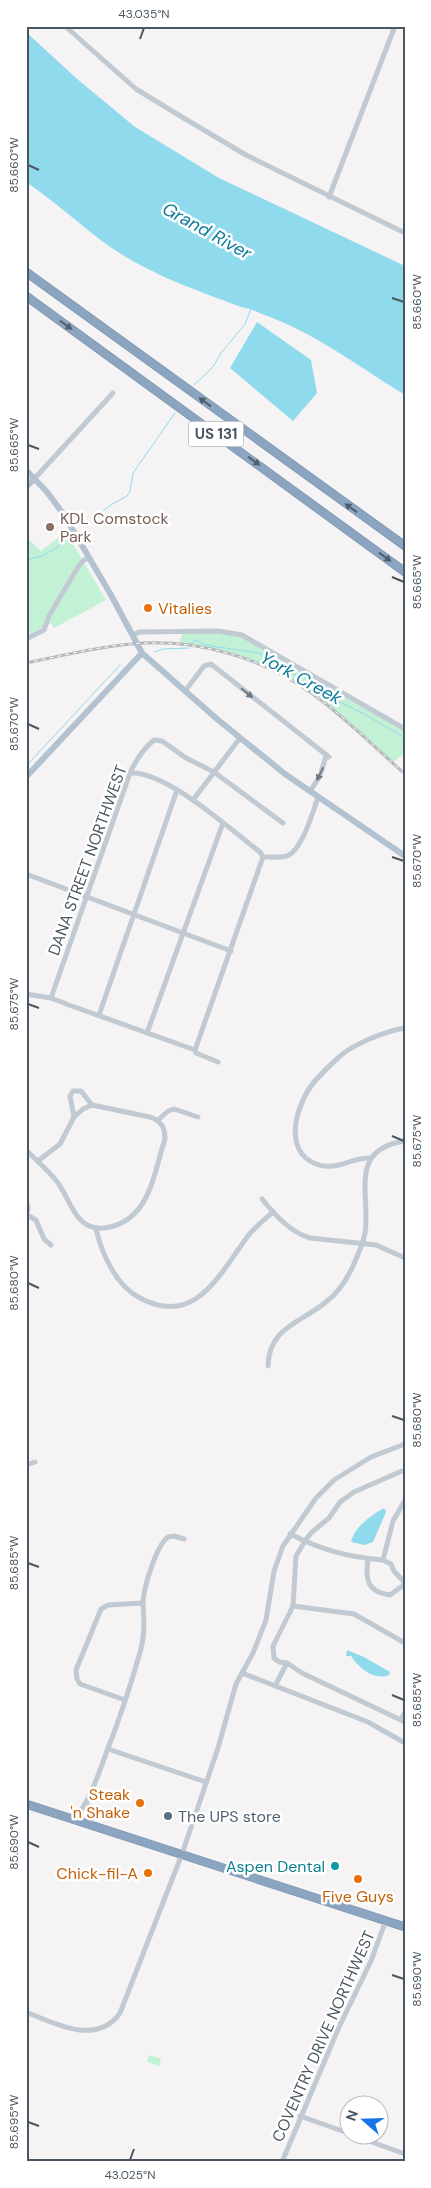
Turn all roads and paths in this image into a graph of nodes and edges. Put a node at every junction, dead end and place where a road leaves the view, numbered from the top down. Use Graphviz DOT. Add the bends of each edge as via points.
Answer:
graph roads {
  1 [pos="65,26"];
  2 [pos="395,26"];
  3 [pos="329,197"];
  4 [pos="405,233"];
  5 [pos="26,272"];
  6 [pos="26,296"];
  7 [pos="113,393"];
  8 [pos="26,470"];
  9 [pos="35,478"];
  10 [pos="26,487"];
  11 [pos="405,546"];
  12 [pos="88,558"];
  13 [pos="405,572"];
  14 [pos="133,635"];
  15 [pos="26,639"];
  16 [pos="142,654"];
  17 [pos="185,691"];
  18 [pos="405,729"];
  19 [pos="240,738"];
  20 [pos="130,772"];
  21 [pos="214,772"];
  22 [pos="26,777"];
  23 [pos="178,790"];
  24 [pos="310,791"];
  25 [pos="318,797"];
  26 [pos="193,800"];
  27 [pos="223,823"];
  28 [pos="283,823"];
  29 [pos="405,856"];
  30 [pos="263,857"];
  31 [pos="26,874"];
  32 [pos="86,898"];
  33 [pos="134,916"];
  34 [pos="182,933"];
  35 [pos="230,951"];
  36 [pos="26,994"];
  37 [pos="51,998"];
  38 [pos="99,1015"];
  39 [pos="405,1028"];
  40 [pos="147,1033"];
  41 [pos="195,1050"];
  42 [pos="218,1062"];
  43 [pos="92,1105"];
  44 [pos="74,1117"];
  45 [pos="198,1117"];
  46 [pos="158,1120"];
  47 [pos="405,1141"];
  48 [pos="26,1150"];
  49 [pos="371,1158"];
  50 [pos="38,1161"];
  51 [pos="262,1199"];
  52 [pos="26,1202"];
  53 [pos="273,1212"];
  54 [pos="26,1216"];
  55 [pos="96,1229"];
  56 [pos="362,1242"];
  57 [pos="51,1245"];
  58 [pos="405,1258"];
  59 [pos="268,1366"];
  60 [pos="405,1444"];
  61 [pos="35,1462"];
  62 [pos="26,1465"];
  63 [pos="405,1472"];
  64 [pos="405,1500"];
  65 [pos="290,1534"];
  66 [pos="184,1539"];
  67 [pos="305,1541"];
  68 [pos="368,1559"];
  69 [pos="383,1560"];
  70 [pos="405,1583"];
  71 [pos="143,1603"];
  72 [pos="293,1606"];
  73 [pos="405,1643"];
  74 [pos="287,1663"];
  75 [pos="242,1673"];
  76 [pos="275,1686"];
  77 [pos="125,1700"];
  78 [pos="405,1712"];
  79 [pos="403,1721"];
  80 [pos="405,1743"];
  81 [pos="108,1749"];
  82 [pos="206,1782"];
  83 [pos="87,1803"];
  84 [pos="26,1804"];
  85 [pos="75,1819"];
  86 [pos="92,1825"];
  87 [pos="182,1854"];
  88 [pos="386,1920"];
  89 [pos="405,1927"];
  90 [pos="26,2012"];
  91 [pos="300,2116"];
  92 [pos="338,2129"];
  93 [pos="383,2146"];
  94 [pos="405,2154"];
  95 [pos="282,2162"];
  1 -- 3 [label="street" via="136,89 246,155"];
  2 -- 3 [label="street"];
  3 -- 4 [label="street"];
  11 -- 5 [label="highway, US 131, one-way"];
  6 -- 13 [label="highway, US 131, one-way"];
  7 -- 9 [label="street"];
  8 -- 9 [label="main road"];
  9 -- 10 [label="main road"];
  9 -- 12 [label="main road" via="56,504"];
  12 -- 14 [label="main road"];
  12 -- 15 [label="street" via="78,567 44,630"];
  14 -- 16 [label="main road"];
  14 -- 18 [label="street" via="139,632 211,631 242,635"];
  16 -- 17 [label="main road"];
  16 -- 22 [label="main road"];
  17 -- 19 [label="main road"];
  17 -- 24 [label="street, one-way" via="208,664 213,666 327,757"];
  19 -- 21 [label="street"];
  19 -- 24 [label="main road"];
  20 -- 21 [label="street, DANA STREET NORTHWEST" via="154,740"];
  20 -- 23 [label="street" via="140,773"];
  20 -- 32 [label="street, DANA STREET NORTHWEST"];
  21 -- 26 [label="street"];
  21 -- 28 [label="street, DANA STREET NORTHWEST"];
  23 -- 26 [label="street"];
  23 -- 33 [label="street"];
  24 -- 25 [label="main road"];
  25 -- 29 [label="main road"];
  25 -- 30 [label="street" via="293,852 282,857"];
  26 -- 27 [label="street"];
  27 -- 30 [label="street"];
  27 -- 34 [label="street"];
  30 -- 35 [label="street"];
  31 -- 32 [label="street"];
  32 -- 33 [label="street"];
  32 -- 37 [label="street, DANA STREET NORTHWEST"];
  33 -- 34 [label="street"];
  33 -- 38 [label="street"];
  34 -- 35 [label="street"];
  34 -- 40 [label="street"];
  35 -- 41 [label="street"];
  36 -- 37 [label="street"];
  37 -- 38 [label="street"];
  38 -- 40 [label="street"];
  39 -- 49 [label="street" via="366,1041 340,1056 314,1082 295,1126 296,1144 316,1164 329,1167"];
  40 -- 41 [label="street"];
  41 -- 42 [label="street"];
  43 -- 44 [label="street"];
  43 -- 44 [label="street" via="81,1091 73,1091 70,1096"];
  43 -- 46 [label="street"];
  44 -- 50 [label="street" via="60,1144"];
  45 -- 46 [label="street" via="174,1109"];
  46 -- 55 [label="street" via="165,1139 142,1206 127,1220"];
  47 -- 49 [label="street" via="378,1151"];
  48 -- 50 [label="street"];
  49 -- 56 [label="street" via="364,1177 366,1218"];
  50 -- 55 [label="street" via="59,1184 77,1216"];
  51 -- 53 [label="street"];
  52 -- 54 [label="street"];
  53 -- 55 [label="street" via="249,1234 220,1276 200,1297 172,1307 145,1301 125,1288 106,1259"];
  53 -- 56 [label="street" via="300,1235 319,1240"];
  54 -- 57 [label="street" via="36,1220 44,1239"];
  56 -- 58 [label="street"];
  56 -- 59 [label="street" via="352,1268 328,1301 279,1334 270,1350"];
  60 -- 65 [label="street" via="371,1457 334,1480 316,1498"];
  61 -- 62 [label="street"];
  63 -- 67 [label="street" via="354,1492 340,1502"];
  64 -- 69 [label="street" via="393,1521"];
  65 -- 67 [label="street"];
  65 -- 75 [label="street" via="274,1570 266,1620"];
  66 -- 71 [label="street" via="171,1536 161,1544 147,1581"];
  67 -- 68 [label="street" via="319,1548"];
  67 -- 72 [label="street" via="296,1556"];
  68 -- 69 [label="street"];
  68 -- 70 [label="street" via="367,1579 375,1590 390,1595"];
  69 -- 70 [label="street" via="391,1564"];
  71 -- 77 [label="street" via="143,1641"];
  71 -- 77 [label="street" via="108,1605 101,1609 76,1670 80,1684"];
  72 -- 73 [label="street" via="354,1614"];
  72 -- 74 [label="street" via="273,1646 274,1658"];
  74 -- 76 [label="street"];
  74 -- 79 [label="street"];
  75 -- 76 [label="street"];
  75 -- 82 [label="street"];
  76 -- 80 [label="street" via="368,1722"];
  77 -- 81 [label="street"];
  78 -- 79 [label="street"];
  81 -- 82 [label="street"];
  81 -- 83 [label="street"];
  82 -- 87 [label="street"];
  83 -- 85 [label="street"];
  83 -- 86 [label="street"];
  84 -- 85 [label="highway"];
  85 -- 86 [label="highway"];
  86 -- 87 [label="highway"];
  87 -- 88 [label="highway"];
  87 -- 90 [label="street" via="126,2001 112,2023 101,2029 83,2031"];
  88 -- 89 [label="highway"];
  88 -- 91 [label="street, COVENTRY DRIVE NORTHWEST" via="371,1961"];
  91 -- 92 [label="street"];
  91 -- 95 [label="street, COVENTRY DRIVE NORTHWEST"];
  93 -- 94 [label="street"];
}
